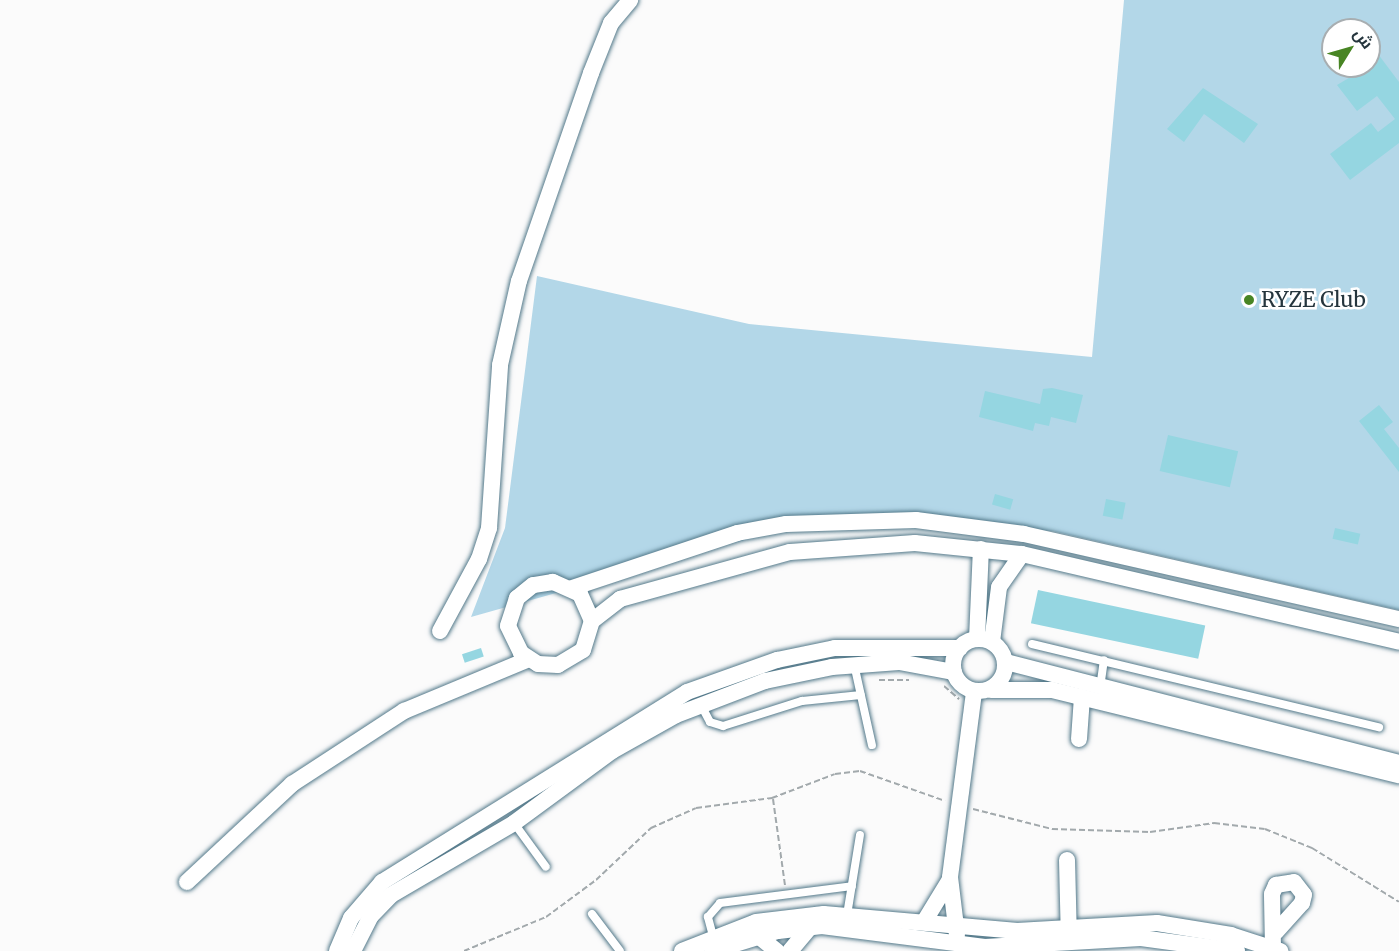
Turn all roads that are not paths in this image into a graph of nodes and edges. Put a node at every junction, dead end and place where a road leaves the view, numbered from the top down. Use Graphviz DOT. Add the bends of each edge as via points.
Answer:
graph roads {
  1 [pos="630,0"];
  2 [pos="981,549"];
  3 [pos="1022,554"];
  4 [pos="572,588"];
  5 [pos="1399,619"];
  6 [pos="592,621"];
  7 [pos="440,631"];
  8 [pos="984,640"];
  9 [pos="1399,642"];
  10 [pos="1032,644"];
  11 [pos="960,648"];
  12 [pos="529,659"];
  13 [pos="1104,660"];
  14 [pos="1006,662"];
  15 [pos="856,671"];
  16 [pos="954,672"];
  17 [pos="1100,688"];
  18 [pos="980,694"];
  19 [pos="861,695"];
  20 [pos="1082,697"];
  21 [pos="700,704"];
  22 [pos="1379,727"];
  23 [pos="1079,739"];
  24 [pos="872,745"];
  25 [pos="608,746"];
  26 [pos="1399,763"];
  27 [pos="1399,775"];
  28 [pos="514,823"];
  29 [pos="860,835"];
  30 [pos="1067,860"];
  31 [pos="546,867"];
  32 [pos="950,877"];
  33 [pos="187,882"];
  34 [pos="852,886"];
  35 [pos="592,914"];
  36 [pos="847,915"];
  37 [pos="924,922"];
  38 [pos="956,926"];
  39 [pos="810,927"];
  40 [pos="757,935"];
  41 [pos="1068,936"];
  42 [pos="713,943"];
  43 [pos="1276,944"];
  44 [pos="946,946"];
  45 [pos="1204,948"];
  46 [pos="357,949"];
  47 [pos="337,951"];
  48 [pos="620,951"];
  49 [pos="682,951"];
  50 [pos="777,951"];
  51 [pos="790,951"];
  52 [pos="1237,951"];
  1 -- 7 [label="street" via="611,23 591,73 519,281 501,365 489,528 479,559"];
  2 -- 3 [label="street"];
  2 -- 6 [label="street" via="872,544 767,557 620,598"];
  2 -- 8 [label="street"];
  3 -- 8 [label="street" via="999,587"];
  3 -- 9 [label="street"];
  4 -- 5 [label="street" via="737,533 786,524 916,520 1024,534"];
  4 -- 6 [label="street" via="586,602"];
  4 -- 12 [label="street" via="542,582 517,598 508,626 514,645"];
  6 -- 12 [label="street" via="588,641 567,662 548,666"];
  8 -- 11 [label="street"];
  8 -- 14 [label="street"];
  10 -- 13 [label="lane"];
  11 -- 16 [label="street"];
  11 -- 25 [label="street" via="864,645 777,660 687,692"];
  12 -- 33 [label="street" via="404,711 291,784"];
  13 -- 17 [label="lane"];
  13 -- 22 [label="lane"];
  14 -- 17 [label="street"];
  14 -- 18 [label="street" via="1001,681"];
  15 -- 16 [label="street" via="913,662"];
  15 -- 19 [label="lane"];
  15 -- 21 [label="street" via="765,681"];
  16 -- 18 [label="street"];
  17 -- 26 [label="street"];
  18 -- 20 [label="street" via="1026,687"];
  18 -- 32 [label="street"];
  19 -- 21 [label="lane" via="802,701 723,726 711,722"];
  19 -- 24 [label="lane"];
  20 -- 23 [label="street"];
  20 -- 27 [label="street"];
  21 -- 25 [label="street"];
  25 -- 28 [label="street"];
  25 -- 47 [label="street" via="382,882 351,918"];
  28 -- 31 [label="lane"];
  28 -- 46 [label="street" via="391,895"];
  29 -- 34 [label="lane"];
  30 -- 41 [label="street"];
  32 -- 37 [label="street"];
  32 -- 38 [label="street"];
  34 -- 36 [label="lane"];
  34 -- 42 [label="lane" via="785,891 716,904 708,917"];
  35 -- 48 [label="lane"];
  36 -- 37 [label="street"];
  36 -- 42 [label="street" via="779,918"];
  37 -- 38 [label="street"];
  38 -- 41 [label="street"];
  38 -- 44 [label="street"];
  39 -- 40 [label="street"];
  39 -- 44 [label="street" via="866,929"];
  39 -- 51 [label="street"];
  40 -- 42 [label="street"];
  40 -- 50 [label="street"];
  41 -- 43 [label="street" via="1183,926"];
  41 -- 44 [label="street"];
  41 -- 45 [label="street" via="1141,938"];
  42 -- 49 [label="street"];
  45 -- 52 [label="street"];
}
